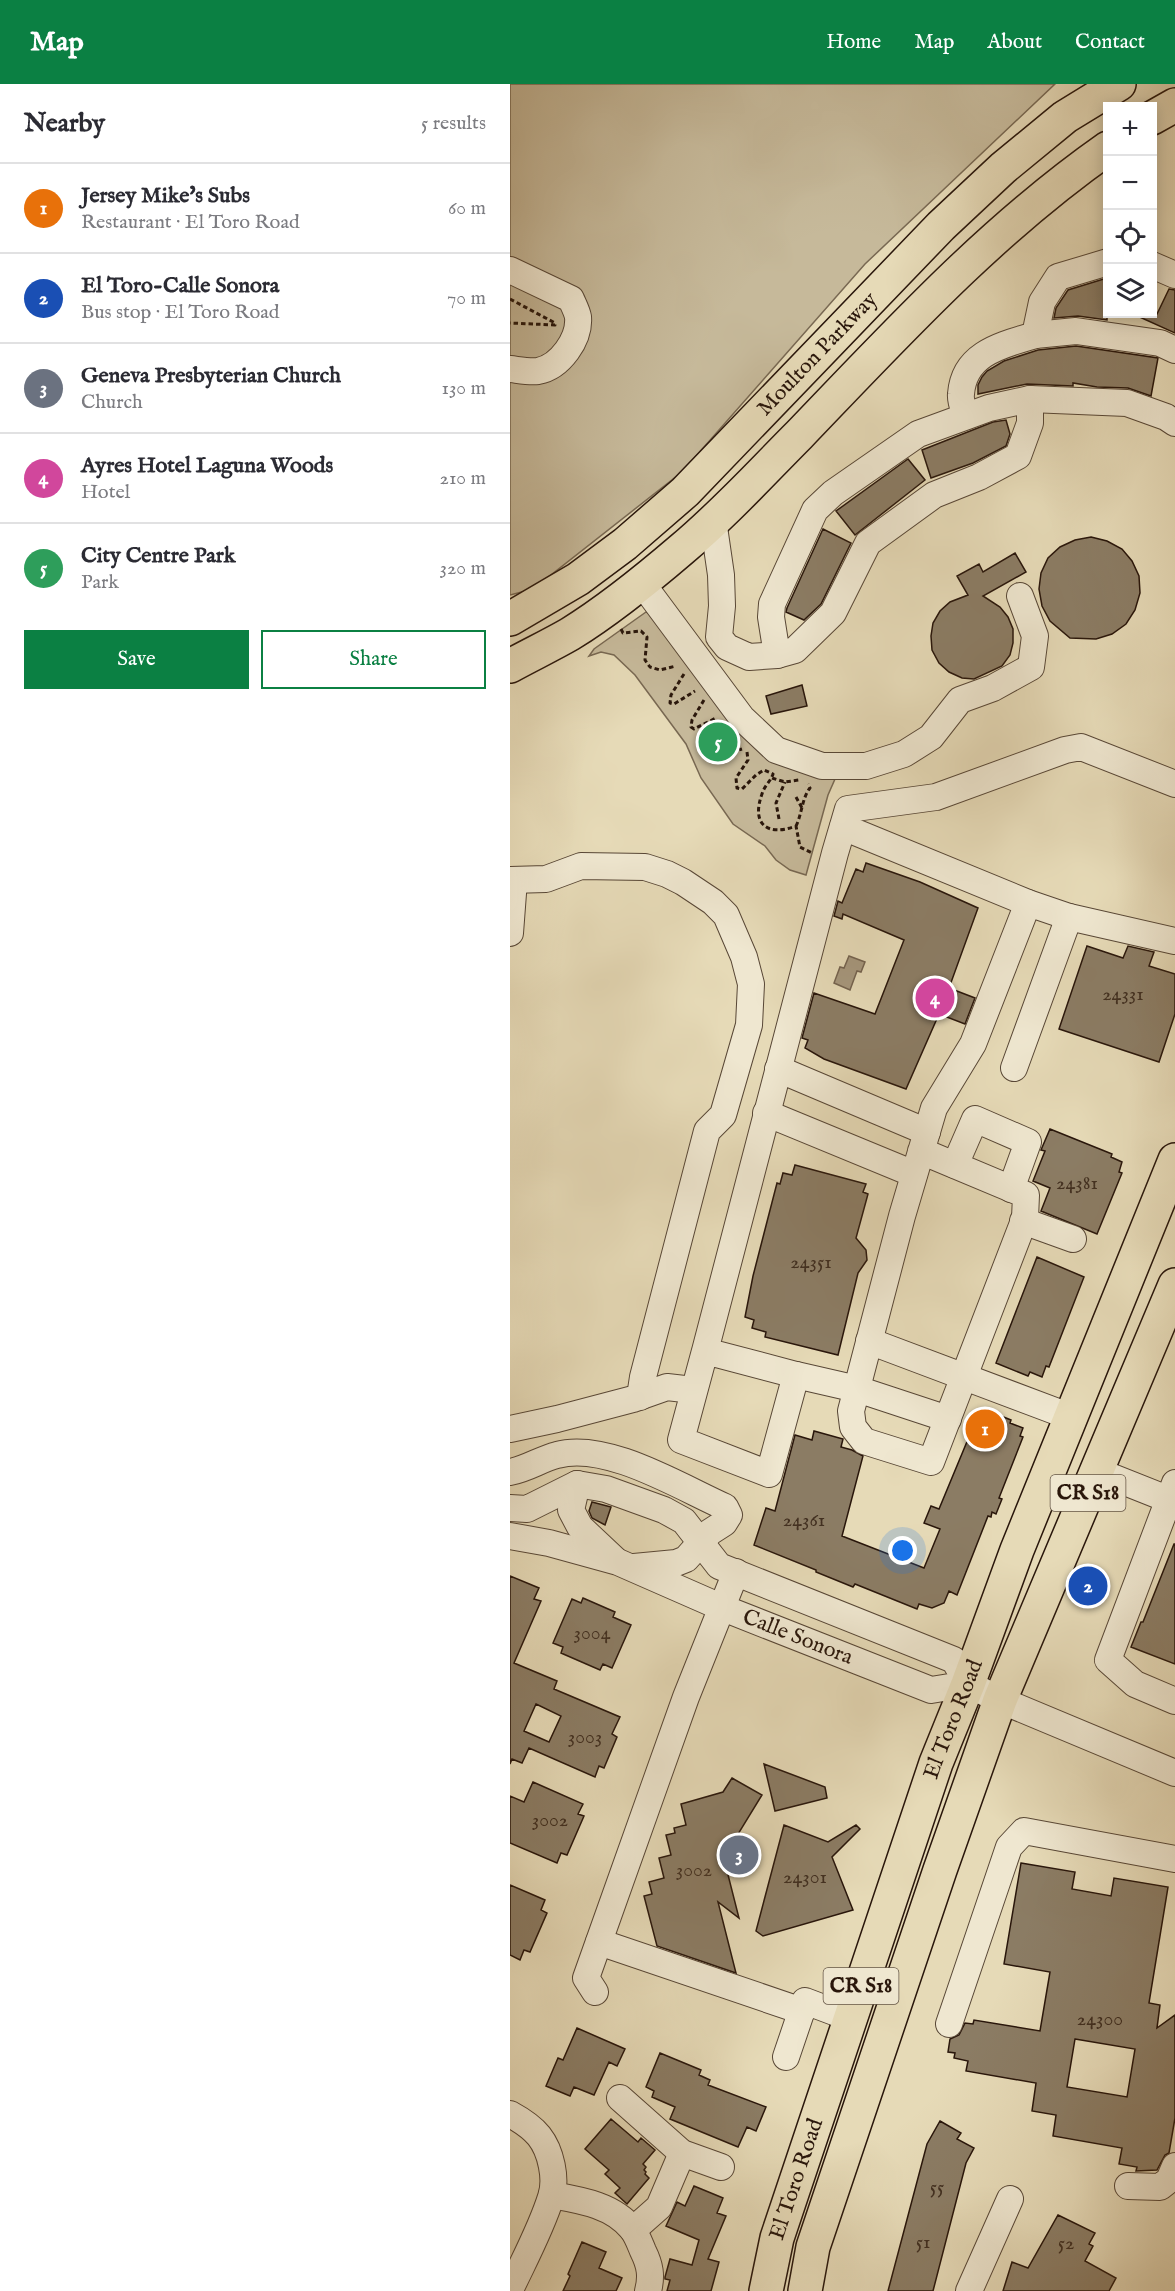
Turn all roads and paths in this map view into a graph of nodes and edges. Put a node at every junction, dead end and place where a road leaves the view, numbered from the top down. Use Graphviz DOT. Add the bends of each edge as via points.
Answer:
graph roads {
  1 [pos="1119,84"];
  2 [pos="1103,151"];
  3 [pos="1103,263"];
  4 [pos="1157,267"];
  5 [pos="510,270"];
  6 [pos="1175,275"];
  7 [pos="510,299"];
  8 [pos="510,323"];
  9 [pos="1035,335"];
  10 [pos="1175,350"];
  11 [pos="510,369"];
  12 [pos="1030,399"];
  13 [pos="966,417"];
  14 [pos="1175,423"];
  15 [pos="713,520"];
  16 [pos="682,550"];
  17 [pos="721,575"];
  18 [pos="641,582"];
  19 [pos="1020,596"];
  20 [pos="606,608"];
  21 [pos="510,619"];
  22 [pos="777,655"];
  23 [pos="510,666"];
  24 [pos="772,778"];
  25 [pos="785,782"];
  26 [pos="1175,784"];
  27 [pos="796,797"];
  28 [pos="802,808"];
  29 [pos="779,819"];
  30 [pos="796,826"];
  31 [pos="843,827"];
  32 [pos="812,853"];
  33 [pos="512,880"];
  34 [pos="1028,903"];
  35 [pos="1069,917"];
  36 [pos="510,933"];
  37 [pos="1175,941"];
  38 [pos="1014,1068"];
  39 [pos="778,1069"];
  40 [pos="766,1113"];
  41 [pos="920,1152"];
  42 [pos="1175,1160"];
  43 [pos="955,1166"];
  44 [pos="1011,1189"];
  45 [pos="1023,1221"];
  46 [pos="1073,1239"];
  47 [pos="1175,1285"];
  48 [pos="869,1341"];
  49 [pos="705,1351"];
  50 [pos="796,1375"];
  51 [pos="964,1378"];
  52 [pos="857,1389"];
  53 [pos="693,1390"];
  54 [pos="640,1397"];
  55 [pos="1071,1417"];
  56 [pos="948,1419"];
  57 [pos="510,1429"];
  58 [pos="1097,1471"];
  59 [pos="510,1472"];
  60 [pos="577,1484"];
  61 [pos="1173,1494"];
  62 [pos="510,1508"];
  63 [pos="510,1536"];
  64 [pos="700,1544"];
  65 [pos="624,1565"];
  66 [pos="736,1572"];
  67 [pos="723,1608"];
  68 [pos="968,1684"];
  69 [pos="1000,1700"];
  70 [pos="1175,1701"];
  71 [pos="1175,1773"];
  72 [pos="1175,1859"];
  73 [pos="599,1942"];
  74 [pos="595,1992"];
  75 [pos="802,2011"];
  76 [pos="850,2018"];
  77 [pos="949,2024"];
  78 [pos="786,2057"];
  79 [pos="620,2098"];
  80 [pos="510,2114"];
  81 [pos="682,2153"];
  82 [pos="1175,2166"];
  83 [pos="721,2168"];
  84 [pos="1128,2186"];
  85 [pos="552,2195"];
  86 [pos="1010,2199"];
  87 [pos="633,2230"];
  88 [pos="519,2245"];
  89 [pos="510,2290"];
  90 [pos="648,2291"];
  91 [pos="766,2291"];
  92 [pos="805,2291"];
  93 [pos="969,2291"];
  1 -- 21 [label="main road, Moulton Parkway" via="1065,117 956,211 685,492 578,579"];
  2 -- 15 [label="main road, Moulton Parkway" via="1012,221 959,269"];
  3 -- 9 [label="street" via="1058,277 1042,302"];
  4 -- 6 [label="street"];
  5 -- 11 [label="street" via="571,299 578,317 575,335 558,361 541,370"];
  7 -- 8 [label="path" via="555,325"];
  9 -- 10 [label="street" via="1076,331 1160,343"];
  9 -- 13 [label="street" via="991,349 969,366 960,395"];
  12 -- 13 [label="street"];
  12 -- 14 [label="street" via="1127,403"];
  12 -- 22 [label="street" via="1030,423 1018,456 934,495 868,543 833,613 795,650"];
  13 -- 22 [label="street" via="918,434 815,510 772,604"];
  15 -- 16 [label="main road, Moulton Parkway"];
  15 -- 17 [label="street"];
  16 -- 17 [label="street"];
  16 -- 18 [label="main road, Moulton Parkway"];
  17 -- 22 [label="street" via="719,637 727,647 749,657"];
  18 -- 19 [label="street" via="742,718 776,750 822,766 866,766 904,754 931,737 960,700 993,688 1031,667 1035,636"];
  18 -- 20 [label="main road, Moulton Parkway"];
  20 -- 23 [label="main road, Moulton Parkway"];
  20 -- 24 [label="path" via="623,633 641,631 647,637 645,660 650,667 684,668 670,703 681,701 693,691 703,692 706,698 691,727 718,718 724,721 708,741 708,754 724,758 740,748 748,752 748,760 736,778 737,788 742,789 764,770 773,774"];
  24 -- 25 [label="path"];
  24 -- 30 [label="path" via="762,792 758,819 772,831"];
  25 -- 28 [label="path" via="800,780 809,785"];
  25 -- 29 [label="path" via="777,803"];
  26 -- 31 [label="street" via="1081,747 936,796 848,808"];
  27 -- 28 [label="path"];
  28 -- 30 [label="path"];
  30 -- 32 [label="path" via="800,847"];
  31 -- 34 [label="street"];
  31 -- 39 [label="street"];
  33 -- 36 [label="street"];
  33 -- 54 [label="street" via="546,879 581,866 645,867 667,874 698,891 726,915 751,984 749,1025 723,1115 707,1131"];
  34 -- 35 [label="street"];
  34 -- 41 [label="street" via="974,1044 934,1108"];
  35 -- 37 [label="street"];
  35 -- 38 [label="street"];
  39 -- 40 [label="street"];
  39 -- 41 [label="street"];
  40 -- 41 [label="street"];
  40 -- 49 [label="street"];
  41 -- 43 [label="street"];
  41 -- 48 [label="street"];
  42 -- 55 [label="main road, El Toro Road / CR S18"];
  43 -- 44 [label="street"];
  43 -- 44 [label="street" via="975,1119 1028,1142"];
  44 -- 45 [label="street" via="1026,1195"];
  45 -- 46 [label="street"];
  45 -- 51 [label="street"];
  47 -- 58 [label="main road, El Toro Road / CR S18"];
  48 -- 51 [label="street"];
  48 -- 52 [label="street"];
  49 -- 50 [label="street"];
  49 -- 53 [label="street"];
  50 -- 52 [label="street"];
  50 -- 53 [label="street" via="769,1474 681,1440"];
  51 -- 55 [label="street"];
  51 -- 56 [label="street"];
  52 -- 56 [label="street"];
  52 -- 56 [label="street" via="851,1411 853,1427 864,1441 931,1462"];
  53 -- 54 [label="street" via="667,1387"];
  54 -- 57 [label="street"];
  55 -- 68 [label="main road, El Toro Road / CR S18"];
  58 -- 61 [label="street"];
  58 -- 69 [label="main road, El Toro Road / CR S18"];
  59 -- 64 [label="street" via="558,1454 586,1451 621,1460 725,1507 729,1515 724,1523"];
  60 -- 62 [label="street" via="527,1509"];
  60 -- 64 [label="street, Calle Sonora" via="606,1489 664,1510 684,1521"];
  60 -- 65 [label="street, Calle Sonora" via="571,1510 580,1527"];
  61 -- 70 [label="street" via="1108,1660 1135,1684"];
  63 -- 65 [label="street, Calle Sonora"];
  64 -- 65 [label="street, Calle Sonora" via="686,1559 676,1563"];
  64 -- 66 [label="street, Calle Sonora" via="719,1566"];
  65 -- 67 [label="street, Calle Sonora"];
  66 -- 67 [label="street"];
  66 -- 68 [label="street, Calle Sonora" via="954,1660"];
  67 -- 68 [label="street, Calle Sonora" via="931,1689"];
  67 -- 73 [label="street" via="686,1697"];
  68 -- 69 [label="street"];
  68 -- 76 [label="main road, El Toro Road / CR S18" via="936,1763"];
  69 -- 71 [label="street"];
  69 -- 92 [label="main road, El Toro Road / CR S18" via="817,2236"];
  72 -- 77 [label="street" via="1024,1831 1010,1847"];
  73 -- 74 [label="street" via="586,1978"];
  73 -- 75 [label="street"];
  75 -- 76 [label="street" via="806,2001"];
  75 -- 78 [label="street"];
  76 -- 91 [label="main road, El Toro Road / CR S18" via="777,2238"];
  79 -- 81 [label="street"];
  80 -- 85 [label="street" via="528,2125 549,2153"];
  81 -- 83 [label="street"];
  81 -- 87 [label="street" via="659,2208"];
  82 -- 84 [label="street" via="1169,2180 1160,2187"];
  85 -- 87 [label="street" via="604,2208"];
  85 -- 88 [label="street"];
  86 -- 93 [label="street"];
  87 -- 90 [label="street" via="648,2260"];
  88 -- 89 [label="street"];
}
